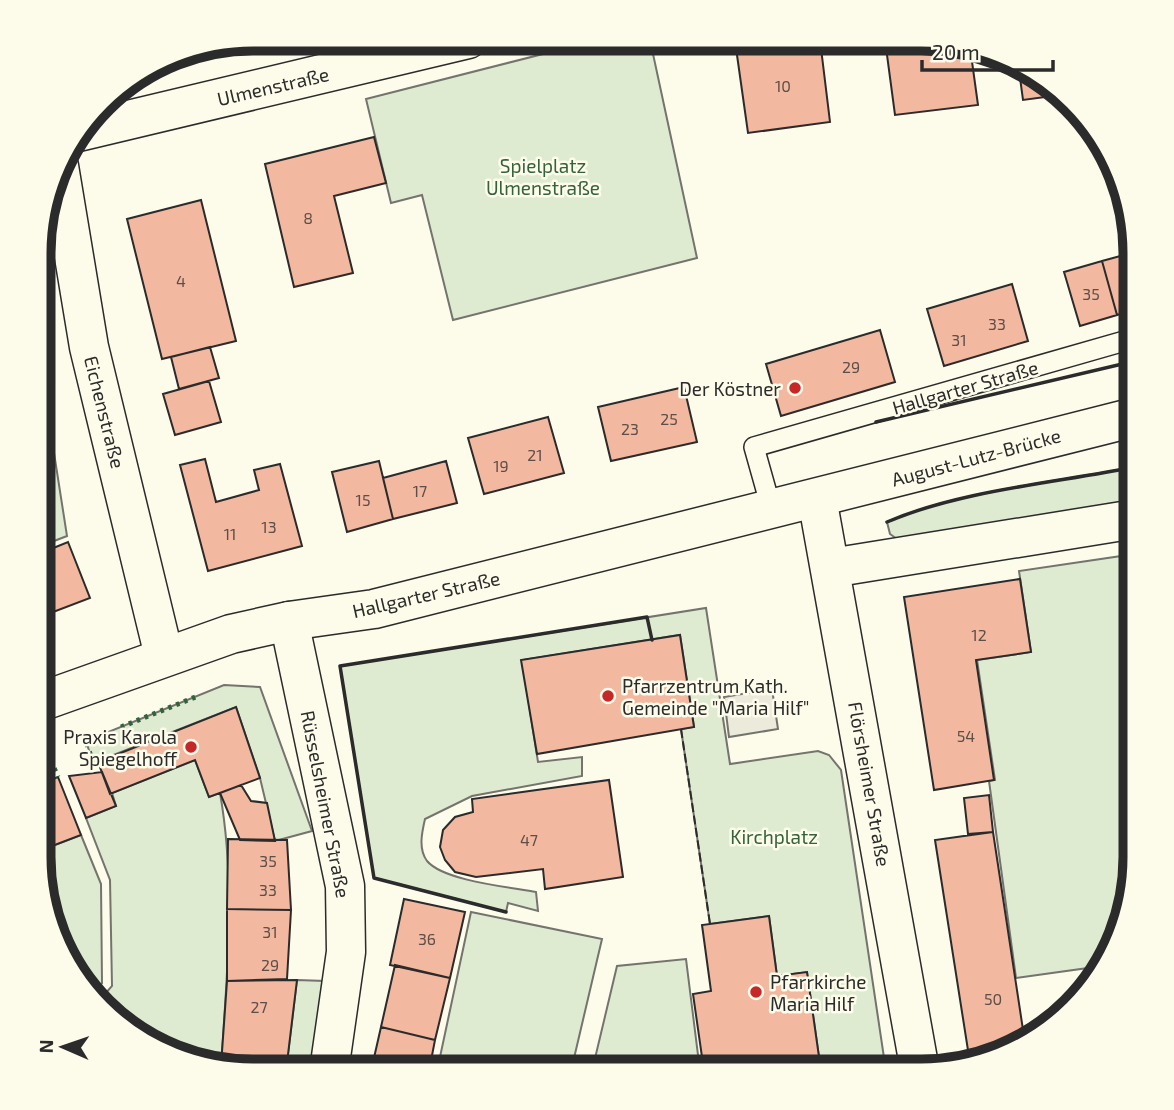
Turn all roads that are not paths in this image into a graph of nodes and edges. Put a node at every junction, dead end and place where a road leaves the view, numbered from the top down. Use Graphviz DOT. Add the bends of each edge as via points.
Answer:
graph roads {
  1 [pos="418,51"];
  2 [pos="94,128"];
  3 [pos="62,185"];
  4 [pos="1123,341"];
  5 [pos="1123,420"];
  6 [pos="817,498"];
  7 [pos="772,511"];
  8 [pos="1123,521"];
  9 [pos="831,568"];
  10 [pos="289,621"];
  11 [pos="164,656"];
  12 [pos="51,698"];
  13 [pos="330,1059"];
  14 [pos="918,1059"];
  1 -- 2 [label="street, Ulmenstraße"];
  3 -- 11 [label="street, Eichenstraße" via="89,347"];
  4 -- 7 [label="lane, Hallgarter Straße" via="754,447"];
  5 -- 6 [label="street, August-Lutz-Brücke"];
  6 -- 7 [label="street, Hallgarter Straße"];
  6 -- 9 [label="street, Flörsheimer Straße"];
  7 -- 10 [label="street, Hallgarter Straße" via="374,609"];
  8 -- 9 [label="street"];
  9 -- 14 [label="street, Flörsheimer Straße"];
  10 -- 11 [label="street, Hallgarter Straße"];
  10 -- 13 [label="street, Rüsselsheimer Straße" via="345,886 346,952"];
  11 -- 12 [label="street, Hallgarter Straße"];
}
